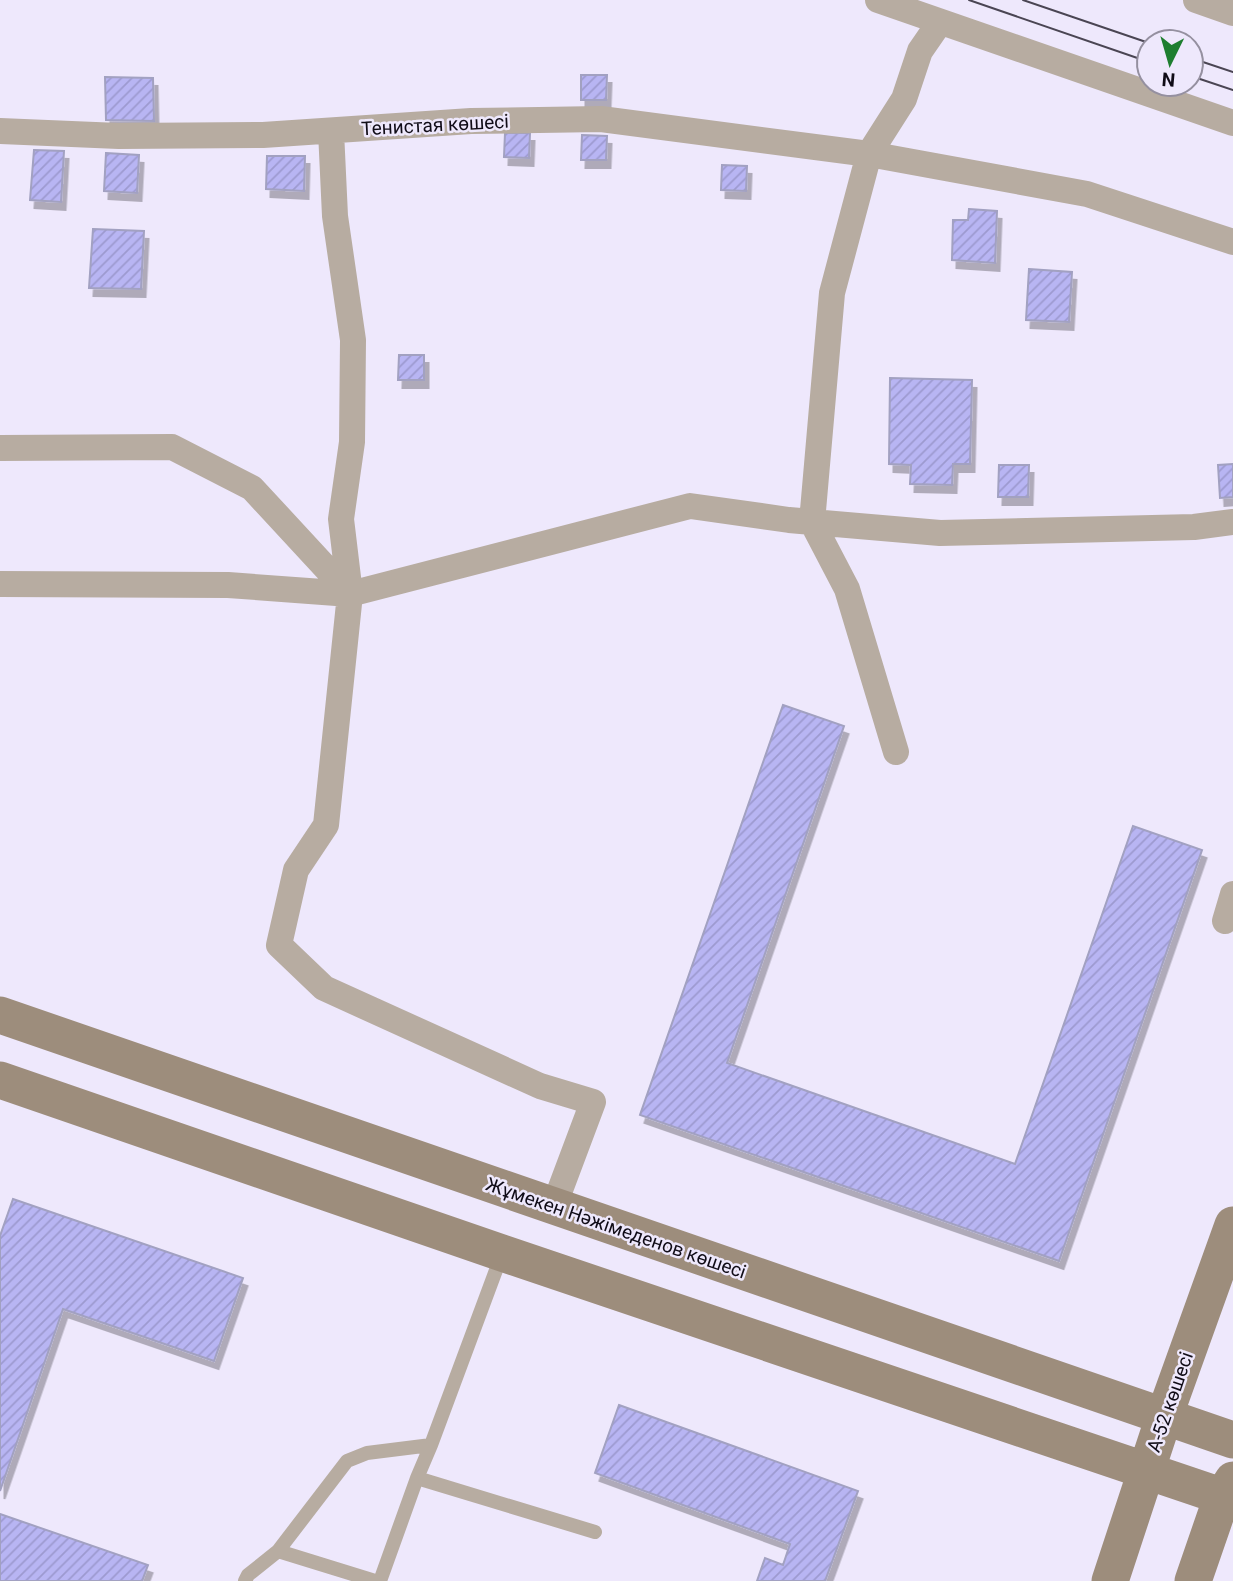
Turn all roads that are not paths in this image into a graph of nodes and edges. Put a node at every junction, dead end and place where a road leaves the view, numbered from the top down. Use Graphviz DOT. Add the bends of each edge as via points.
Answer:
graph roads {
  1 [pos="878,0"];
  2 [pos="1195,0"];
  3 [pos="1233,13"];
  4 [pos="940,22"];
  5 [pos="1233,123"];
  6 [pos="0,131"];
  7 [pos="331,131"];
  8 [pos="869,153"];
  9 [pos="1233,243"];
  10 [pos="0,448"];
  11 [pos="812,522"];
  12 [pos="1233,522"];
  13 [pos="0,584"];
  14 [pos="350,594"];
  15 [pos="896,752"];
  16 [pos="1233,894"];
  17 [pos="1225,920"];
  18 [pos="0,1014"];
  19 [pos="0,1080"];
  20 [pos="554,1206"];
  21 [pos="1233,1225"];
  22 [pos="502,1253"];
  23 [pos="1164,1417"];
  24 [pos="1233,1440"];
  25 [pos="431,1445"];
  26 [pos="1147,1472"];
  27 [pos="417,1478"];
  28 [pos="1229,1492"];
  29 [pos="595,1532"];
  30 [pos="278,1551"];
  31 [pos="245,1581"];
  32 [pos="378,1581"];
  33 [pos="1110,1581"];
  34 [pos="1193,1581"];
  1 -- 4 [label="street"];
  2 -- 3 [label="street"];
  4 -- 5 [label="street"];
  4 -- 8 [label="street" via="920,51 904,99"];
  6 -- 7 [label="street, Тенистая көшесі" via="119,136"];
  7 -- 8 [label="street, Тенистая көшесі" via="471,121 601,119"];
  7 -- 14 [label="street" via="335,216 353,340 352,442 341,519"];
  8 -- 9 [label="street, Тенистая көшесі" via="1087,194"];
  8 -- 11 [label="street" via="832,293"];
  10 -- 14 [label="street" via="172,447 252,488"];
  11 -- 12 [label="street" via="940,533"];
  11 -- 14 [label="street" via="690,506"];
  11 -- 15 [label="street" via="847,589"];
  13 -- 14 [label="street" via="228,585"];
  14 -- 20 [label="street" via="326,825 296,870 279,945 324,988 540,1086 593,1102"];
  16 -- 17 [label="street"];
  18 -- 20 [label="main road, Жұмекен Нәжімеденов көшесі"];
  19 -- 22 [label="main road"];
  20 -- 23 [label="main road, Жұмекен Нәжімеденов көшесі"];
  21 -- 23 [label="main road, А-52 көшесі"];
  22 -- 25 [label="lane"];
  22 -- 26 [label="main road"];
  23 -- 24 [label="main road, Жұмекен Нәжімеденов көшесі"];
  23 -- 26 [label="main road, А-52 көшесі"];
  25 -- 27 [label="lane"];
  25 -- 30 [label="lane" via="367,1452 347,1461"];
  26 -- 28 [label="main road"];
  26 -- 33 [label="main road, А-52 көшесі"];
  27 -- 29 [label="lane"];
  27 -- 32 [label="lane"];
  28 -- 34 [label="main road"];
  30 -- 31 [label="lane"];
  30 -- 32 [label="lane"];
}
